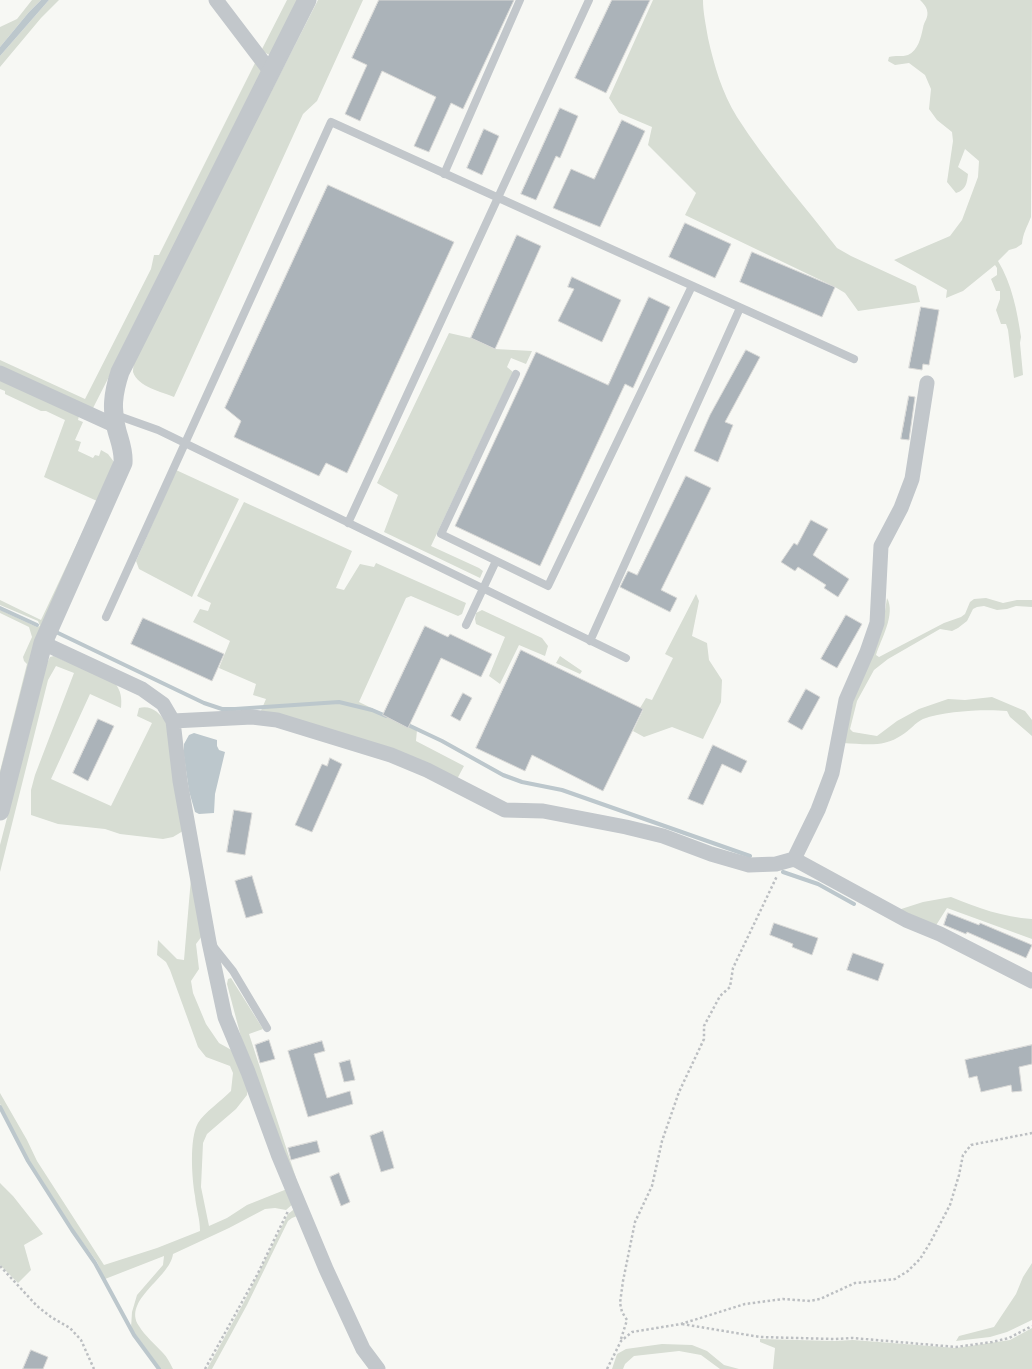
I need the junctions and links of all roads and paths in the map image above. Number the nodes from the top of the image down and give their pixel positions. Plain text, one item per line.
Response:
1 (216, 0) edge
2 (307, 0) edge
3 (520, 0) edge
4 (590, 0) edge
5 (270, 71) junction
6 (444, 174) junction
7 (498, 199) junction
8 (692, 286) junction
9 (740, 308) junction
10 (854, 359) dead end
11 (0, 373) edge
12 (516, 374) dead end
13 (927, 383) dead end
14 (114, 420) junction
15 (185, 443) junction
16 (348, 523) junction
17 (496, 561) junction
18 (483, 589) junction
19 (106, 617) dead end
20 (466, 625) dead end
21 (590, 641) junction
22 (43, 643) junction
23 (626, 658) dead end
24 (173, 721) junction
25 (0, 812) edge
26 (789, 860) junction
27 (209, 942) junction
28 (1032, 981) edge
29 (267, 1028) dead end
30 (1032, 1133) edge
31 (299, 1202) junction
32 (0, 1266) edge
33 (681, 1324) junction
34 (1032, 1326) edge
35 (621, 1341) junction
36 (94, 1369) edge
37 (206, 1369) edge
38 (378, 1369) edge
39 (607, 1369) edge

1 - 5 street
2 - 5 street
3 - 6 lane
4 - 7 lane
5 - 14 street
6 - 7 lane
6 - 15 lane
7 - 8 lane
7 - 16 lane
8 - 9 lane
8 - 17 lane
9 - 10 lane
9 - 21 lane
11 - 14 street
12 - 17 lane
13 - 26 street
14 - 15 lane
14 - 22 street
15 - 16 lane
15 - 19 lane
16 - 18 lane
17 - 18 lane
18 - 20 lane
18 - 21 lane
21 - 23 lane
22 - 24 street
22 - 25 street
24 - 26 street
24 - 27 street
26 - 28 street
26 - 35 path
27 - 29 lane
27 - 31 street
30 - 33 path
31 - 37 path
31 - 38 street
32 - 36 path
33 - 34 path
33 - 35 path
35 - 39 path

